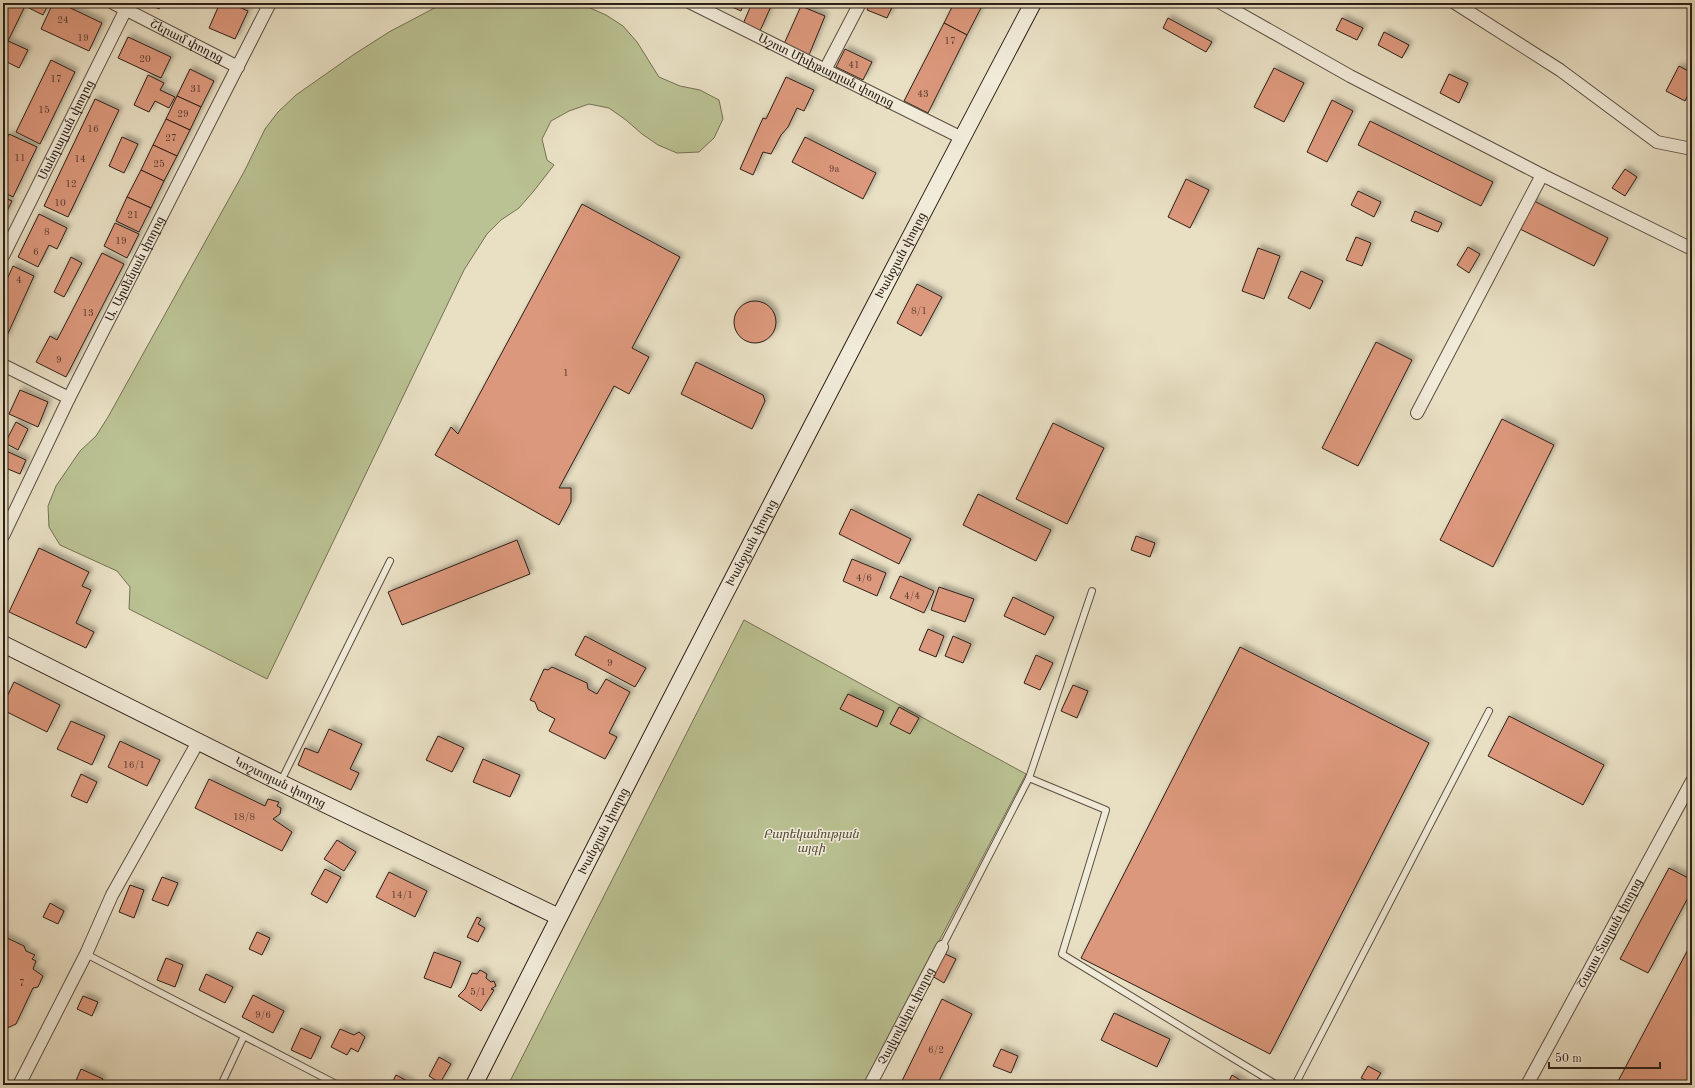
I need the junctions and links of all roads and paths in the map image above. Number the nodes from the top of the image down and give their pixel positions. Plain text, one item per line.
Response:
1 (113, 3) edge
2 (270, 3) edge
3 (691, 3) edge
4 (860, 3) edge
5 (1034, 3) edge
6 (1221, 3) edge
7 (1456, 3) edge
8 (128, 6) edge
9 (238, 67) junction
10 (825, 70) junction
11 (962, 138) junction
12 (1692, 149) edge
13 (1542, 175) junction
14 (1692, 249) edge
15 (3, 256) edge
16 (3, 365) edge
17 (70, 398) junction
18 (1418, 413) dead end
19 (3, 536) edge
20 (390, 561) dead end
21 (1092, 591) dead end
22 (3, 644) edge
23 (1488, 711) dead end
24 (198, 742) junction
25 (1029, 778) junction
26 (1692, 782) edge
27 (280, 783) junction
28 (559, 917) junction
29 (942, 947) joint
30 (86, 954) junction
31 (244, 1036) junction
32 (19, 1085) edge
33 (221, 1085) edge
34 (338, 1085) edge
35 (474, 1085) edge
36 (870, 1085) edge
37 (1277, 1085) edge
38 (1295, 1085) edge
39 (1527, 1085) edge

1 - 8 street, Շերամ փողոց
2 - 9 street, Ա. Արմենյան փողոց
3 - 10 street, Աշոտ Մխիթարյան փողոց
4 - 10 street
5 - 11 main road, Խանջյան փողոց
6 - 13 street
7 - 12 street
8 - 9 street, Շերամ փողոց
8 - 15 street, Մանդալյան փողոց
9 - 17 street, Ա. Արմենյան փողոց
10 - 11 street, Աշոտ Մխիթարյան փողոց
11 - 28 main road, Խանջյան փողոց
13 - 14 street
13 - 18 street
16 - 17 street
17 - 19 street, Ա. Արմենյան փողոց
20 - 27 lane
21 - 25 lane
22 - 24 main road, Կոշտոյան փողոց
23 - 38 lane
24 - 27 main road, Կոշտոյան փողոց
24 - 30 street
25 - 29 lane
25 - 37 lane
26 - 39 street, Շարա Տալյան փողոց
27 - 28 main road, Կոշտոյան փողոց
28 - 35 main road, Խանջյան փողոց
29 - 36 street, Չայկովսկու փողոց
30 - 31 lane
30 - 32 street
31 - 33 lane
31 - 34 lane

